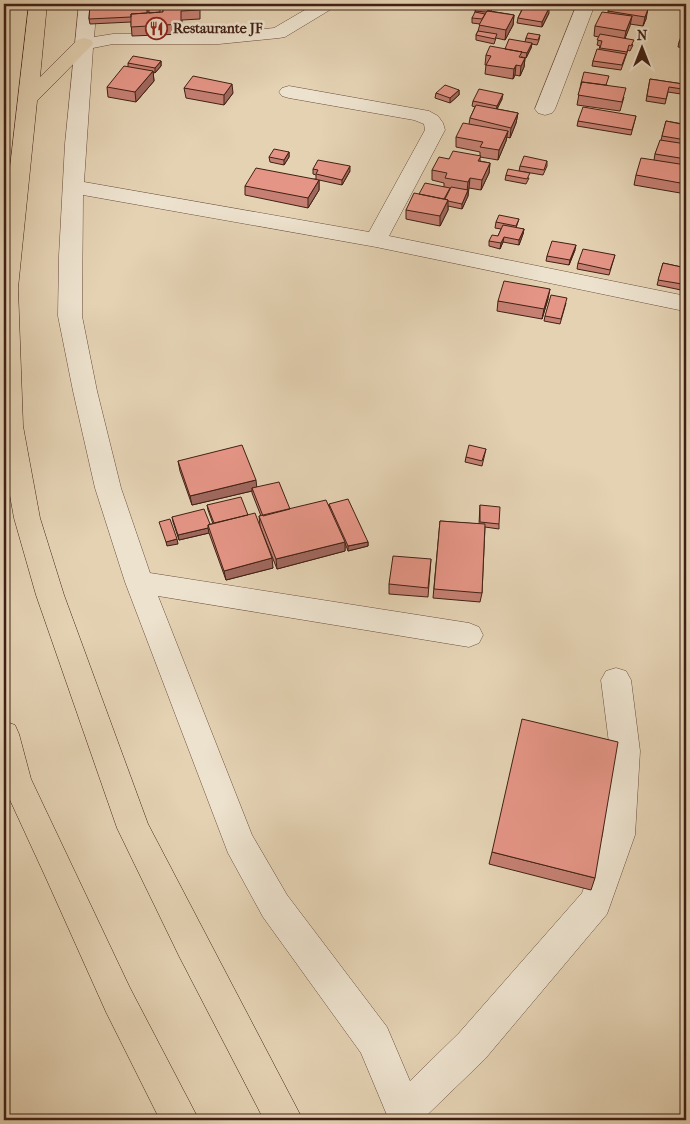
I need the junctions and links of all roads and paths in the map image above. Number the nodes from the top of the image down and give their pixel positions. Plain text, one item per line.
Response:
1 (38, 4) edge
2 (88, 4) edge
3 (327, 4) edge
4 (586, 4) edge
5 (84, 44) junction
6 (289, 92) dead end
7 (26, 101) junction
8 (545, 109) dead end
9 (74, 187) junction
10 (376, 240) junction
11 (685, 304) edge
12 (139, 582) junction
13 (469, 634) dead end
14 (616, 680) dead end
15 (4, 734) edge
16 (10, 773) edge
17 (407, 1115) edge
18 (180, 1120) edge
19 (284, 1120) edge

1 - 7 highway
2 - 5 street
3 - 5 street
4 - 8 street
5 - 7 highway
5 - 9 street
6 - 10 street
7 - 19 highway
9 - 10 street
9 - 12 street
10 - 11 street
12 - 13 street
12 - 17 street
14 - 17 street
15 - 16 highway
16 - 18 highway

